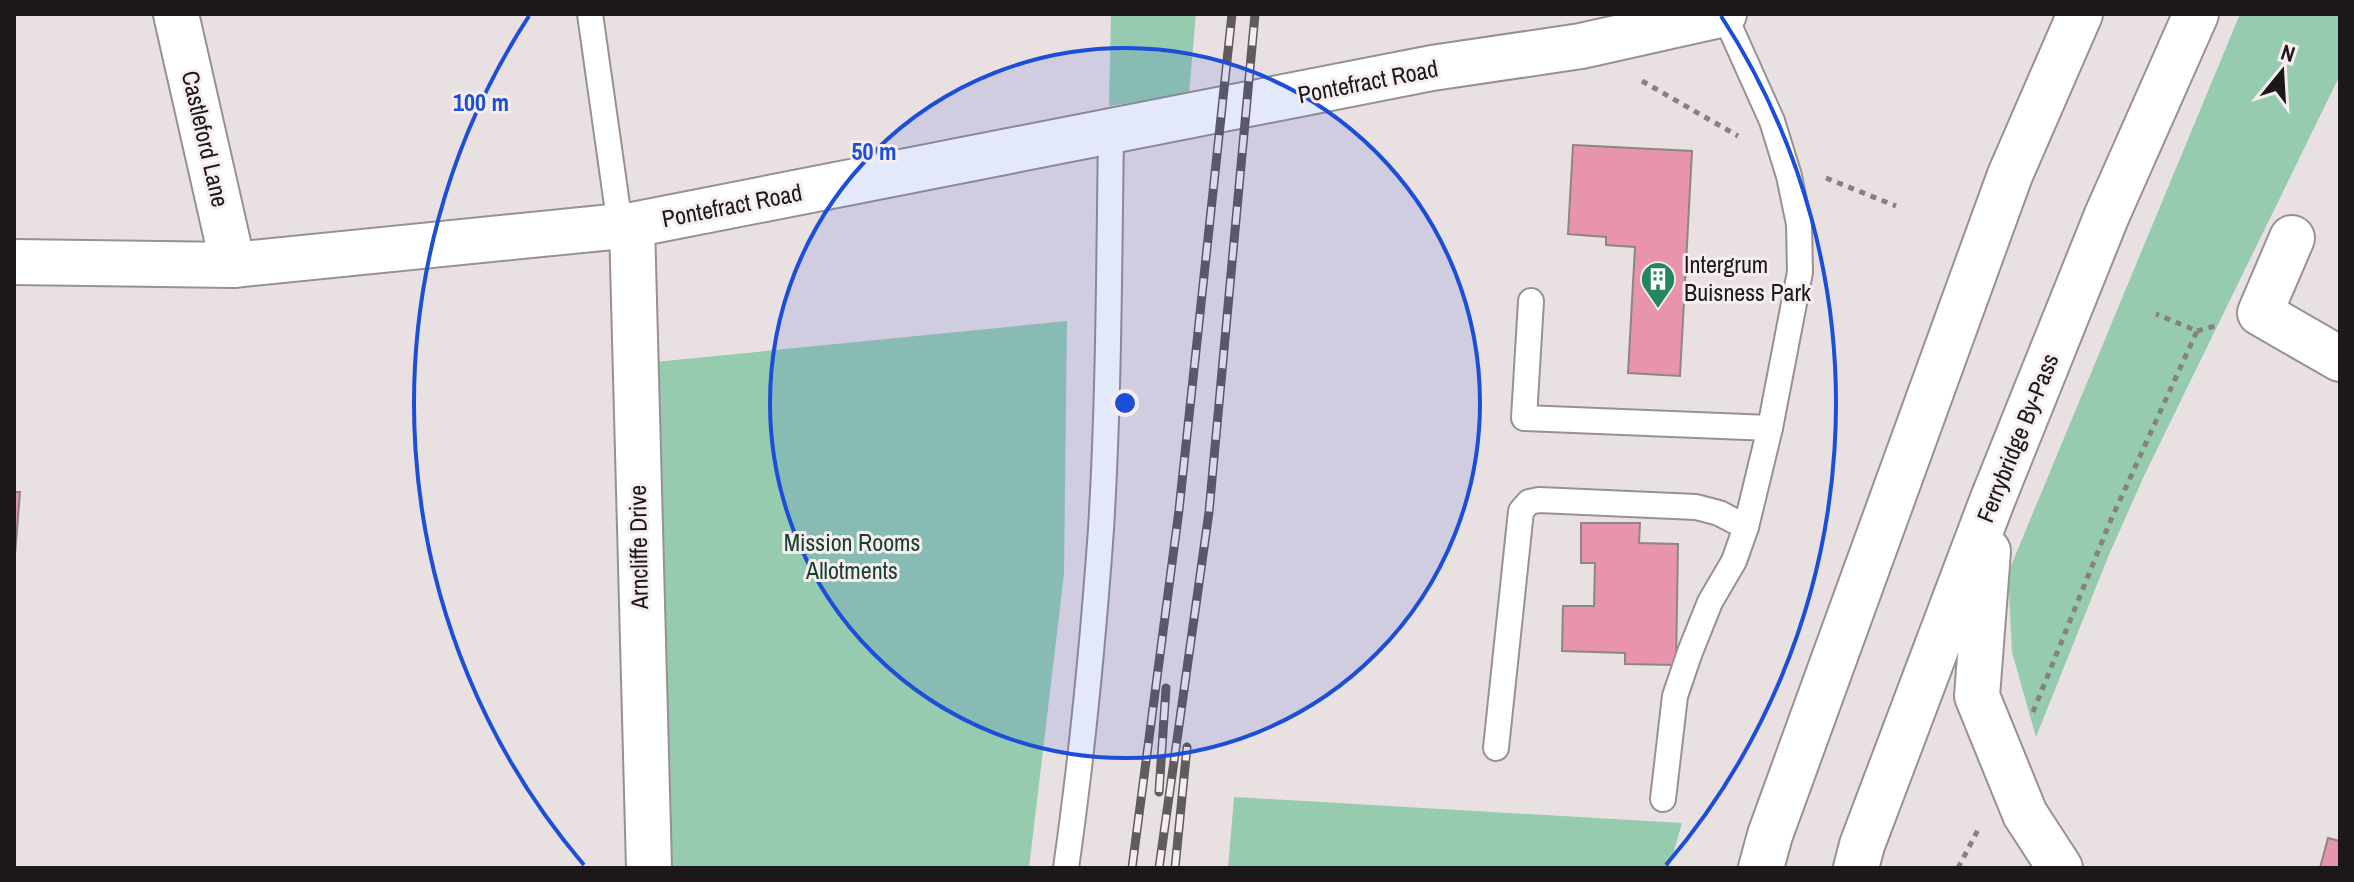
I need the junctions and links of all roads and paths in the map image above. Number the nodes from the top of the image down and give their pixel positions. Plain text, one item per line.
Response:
1 (176, 14) edge
2 (590, 14) edge
3 (1724, 14) edge
4 (2080, 14) edge
5 (2196, 14) edge
6 (1111, 133) junction
7 (626, 226) junction
8 (2292, 238) dead end
9 (14, 262) edge
10 (233, 265) junction
11 (1531, 301) dead end
12 (2156, 314) dead end
13 (2340, 359) edge
14 (1770, 428) junction
15 (1992, 501) junction
16 (1746, 527) junction
17 (1496, 748) dead end
18 (2008, 773) junction
19 (1663, 799) dead end
20 (649, 868) edge
21 (1066, 868) edge
22 (1761, 868) edge
23 (1856, 868) edge
24 (2060, 868) edge

1 - 10 street, Castleford Lane
2 - 7 lane
3 - 6 street, Pontefract Road
3 - 14 lane
4 - 22 street
5 - 15 street, Ferrybridge By-Pass
6 - 7 street, Pontefract Road
6 - 21 lane
7 - 10 street, Pontefract Road
7 - 20 street, Arncliffe Drive
8 - 13 street
9 - 10 street, Pontefract Road
11 - 14 lane
12 - 18 path
14 - 16 lane
15 - 18 street
15 - 23 street, Ferrybridge By-Pass
16 - 17 lane
16 - 19 lane
18 - 24 street

